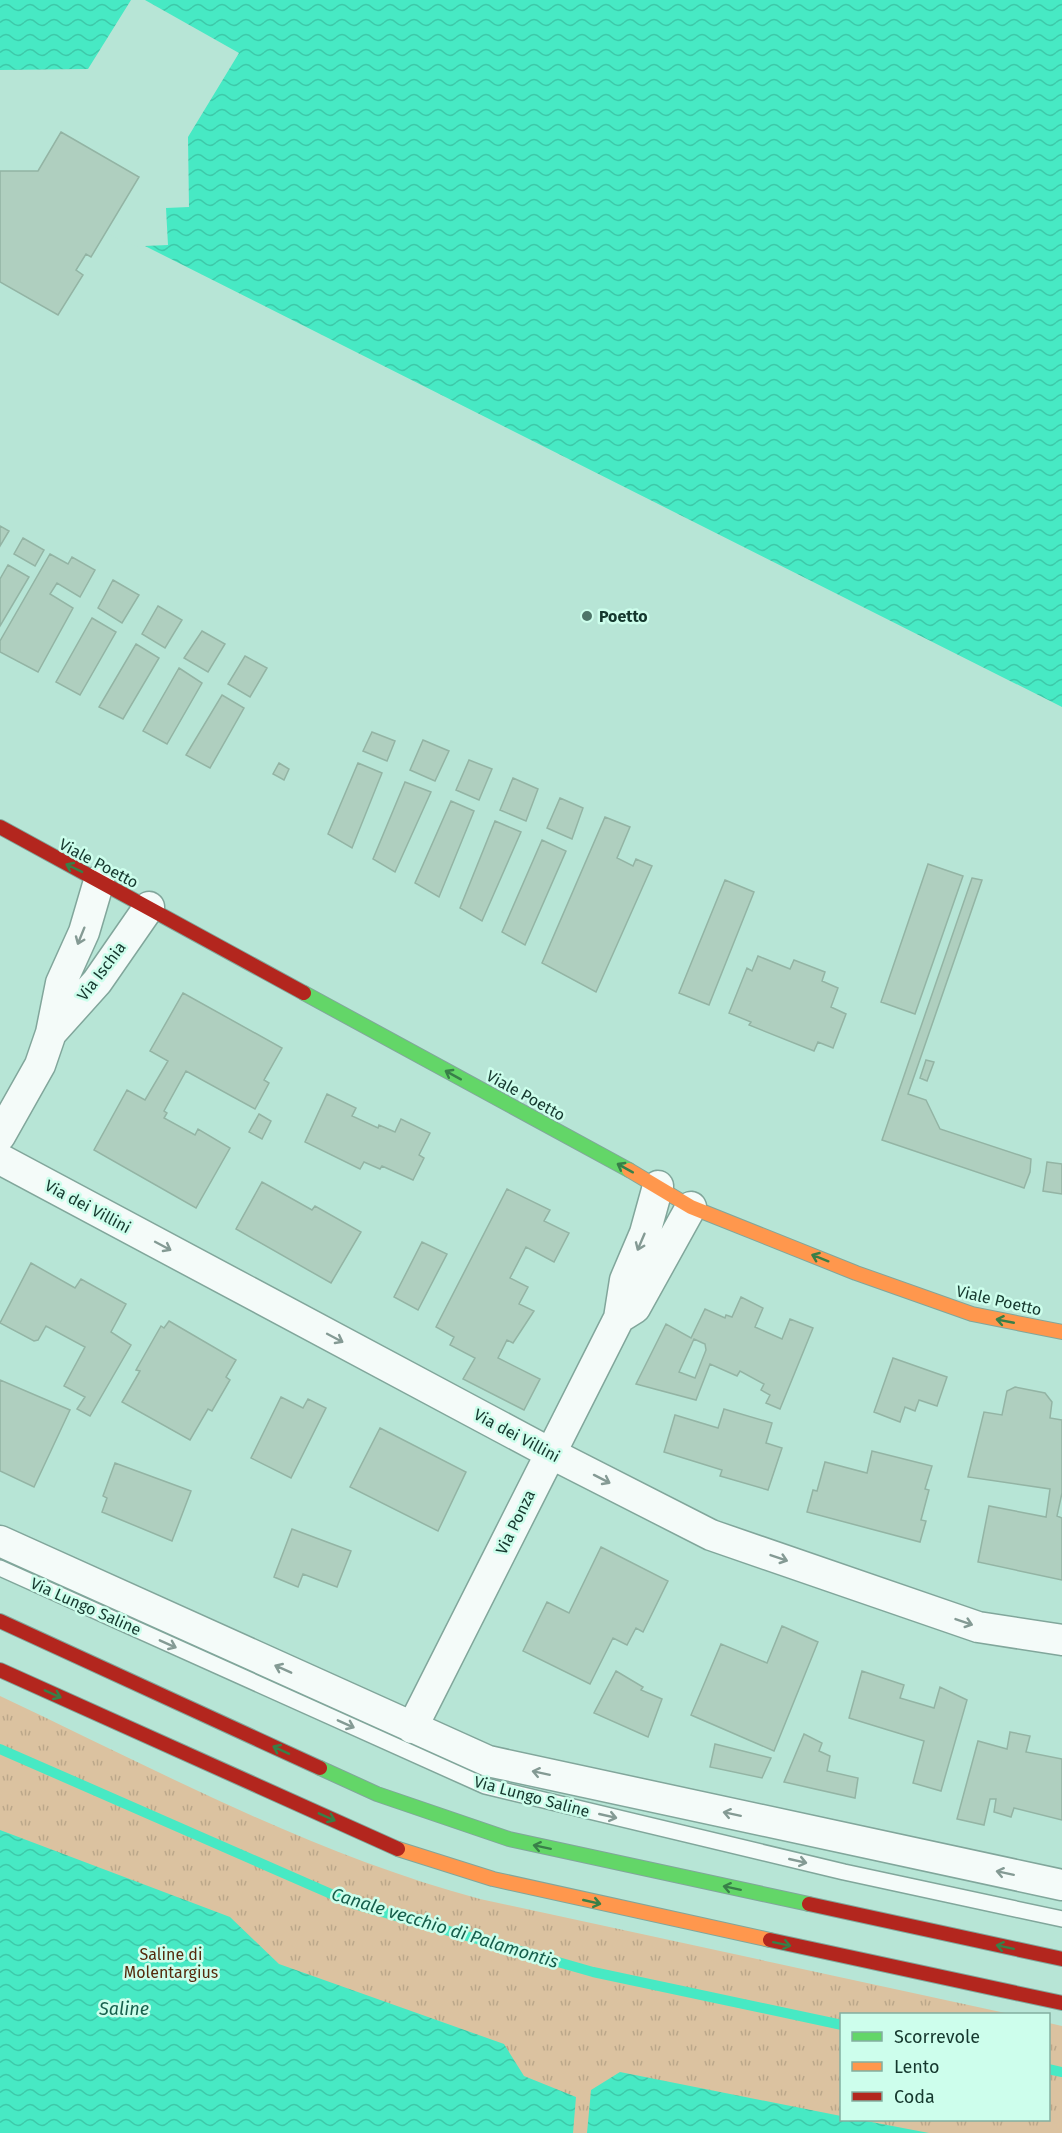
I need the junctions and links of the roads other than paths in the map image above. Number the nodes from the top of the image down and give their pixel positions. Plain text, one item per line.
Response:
1 (0, 827) edge
2 (99, 881) junction
3 (149, 907) junction
4 (51, 1033) junction
5 (0, 1136) edge
6 (0, 1159) edge
7 (658, 1186) junction
8 (691, 1207) junction
9 (619, 1318) junction
10 (1062, 1332) edge
11 (549, 1452) junction
12 (0, 1541) edge
13 (0, 1568) edge
14 (0, 1621) edge
15 (1062, 1640) edge
16 (0, 1670) edge
17 (412, 1728) junction
18 (1062, 1885) edge
19 (1062, 1919) edge
20 (1062, 1959) edge
21 (1062, 2003) edge

2 -> 1 main road, Viale Poetto
2 - 3 main road, Viale Poetto
2 -> 4 street, Via Ischia
3 - 4 street, Via Ischia
7 -> 3 main road, Viale Poetto
4 - 5 street, Via Ischia
6 -> 11 street, Via dei Villini
7 - 8 main road, Viale Poetto
7 -> 9 street, Via Ponza
8 - 9 street, Via Ponza
10 -> 8 main road, Viale Poetto
9 - 11 street, Via Ponza
11 -> 15 street, Via dei Villini
11 - 17 street, Via Ponza
17 -> 12 street, Via Lungo Saline
13 -> 19 lane, Via Lungo Saline
20 -> 14 main road
16 -> 21 main road
18 -> 17 street, Via Lungo Saline

